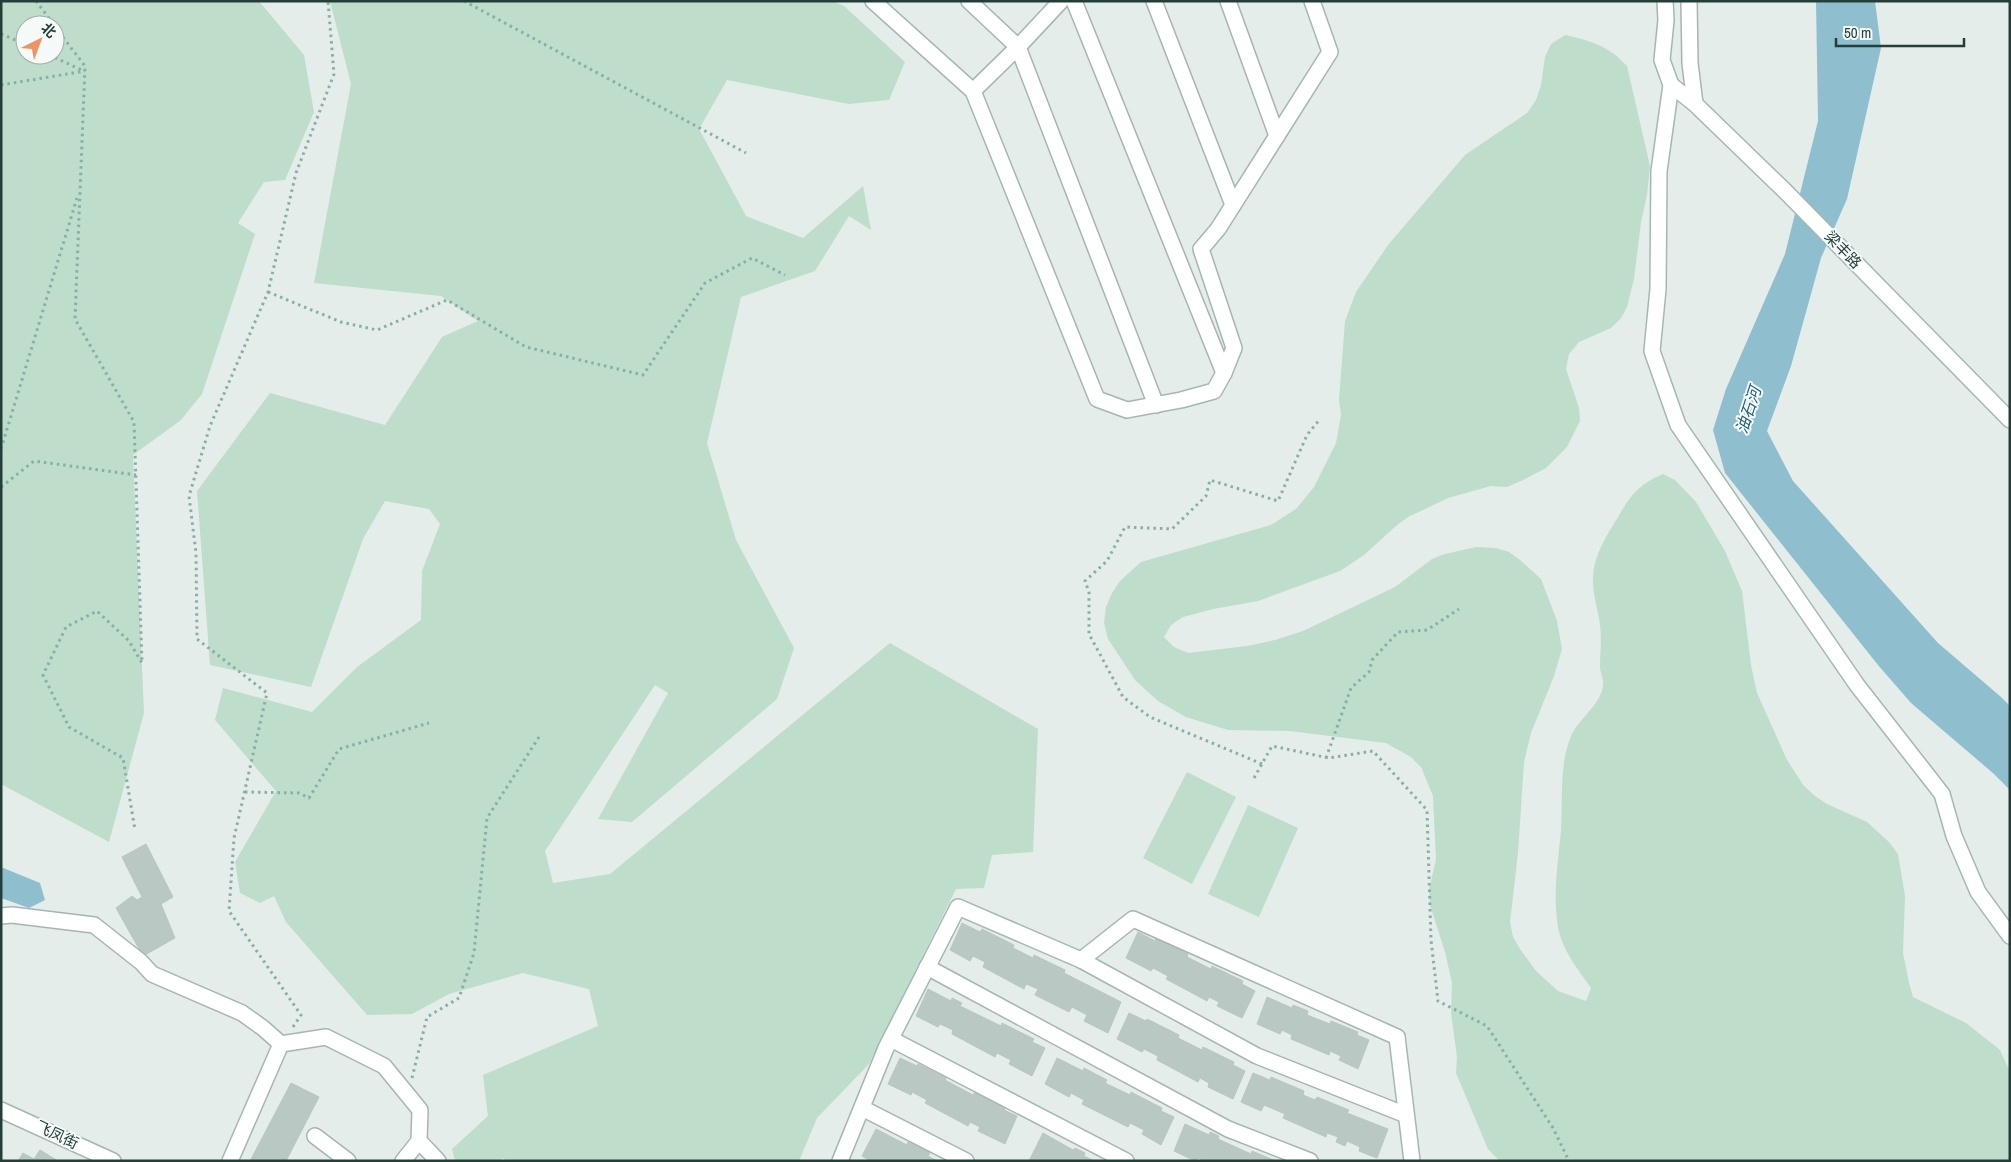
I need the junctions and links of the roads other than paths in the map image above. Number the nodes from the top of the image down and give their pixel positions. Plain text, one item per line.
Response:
1 (873, 1) edge
2 (968, 1) edge
3 (1061, 1) edge
4 (1074, 1) edge
5 (1154, 1) edge
6 (1228, 1) edge
7 (1312, 1) edge
8 (1665, 1) edge
9 (1689, 1) edge
10 (1018, 46) junction
11 (1671, 84) junction
12 (973, 90) junction
13 (1695, 104) junction
14 (1277, 136) junction
15 (1233, 205) junction
16 (1224, 373) junction
17 (1156, 405) junction
18 (2010, 420) edge
19 (1, 916) edge
20 (2010, 936) edge
21 (1081, 960) junction
22 (927, 967) junction
23 (891, 1039) junction
24 (281, 1044) junction
25 (862, 1108) junction
26 (1, 1110) edge
27 (1406, 1115) junction
28 (315, 1136) dead end
29 (418, 1141) junction
30 (113, 1161) edge
31 (230, 1161) edge
32 (348, 1161) edge
33 (403, 1161) edge
34 (438, 1161) edge
35 (840, 1161) edge
36 (966, 1161) edge
37 (1126, 1161) edge
38 (1310, 1161) edge
39 (1412, 1161) edge

1 - 12 street
2 - 10 street
3 - 10 street
4 - 16 street
5 - 15 street
6 - 14 street
7 - 14 street
8 - 11 street
9 - 13 street
10 - 12 street
10 - 17 street
11 - 13 street, 梁丰路
11 - 20 street
12 - 17 street
13 - 18 street, 梁丰路
14 - 15 street
15 - 16 street
16 - 17 street
19 - 24 street
21 - 22 street
21 - 27 street
21 - 27 street
22 - 23 street
22 - 38 street
23 - 25 street
23 - 37 street
24 - 29 street
24 - 31 street
25 - 35 street
25 - 36 street
26 - 30 street, 飞凤街
27 - 39 street
28 - 32 street
29 - 33 street
29 - 34 street

